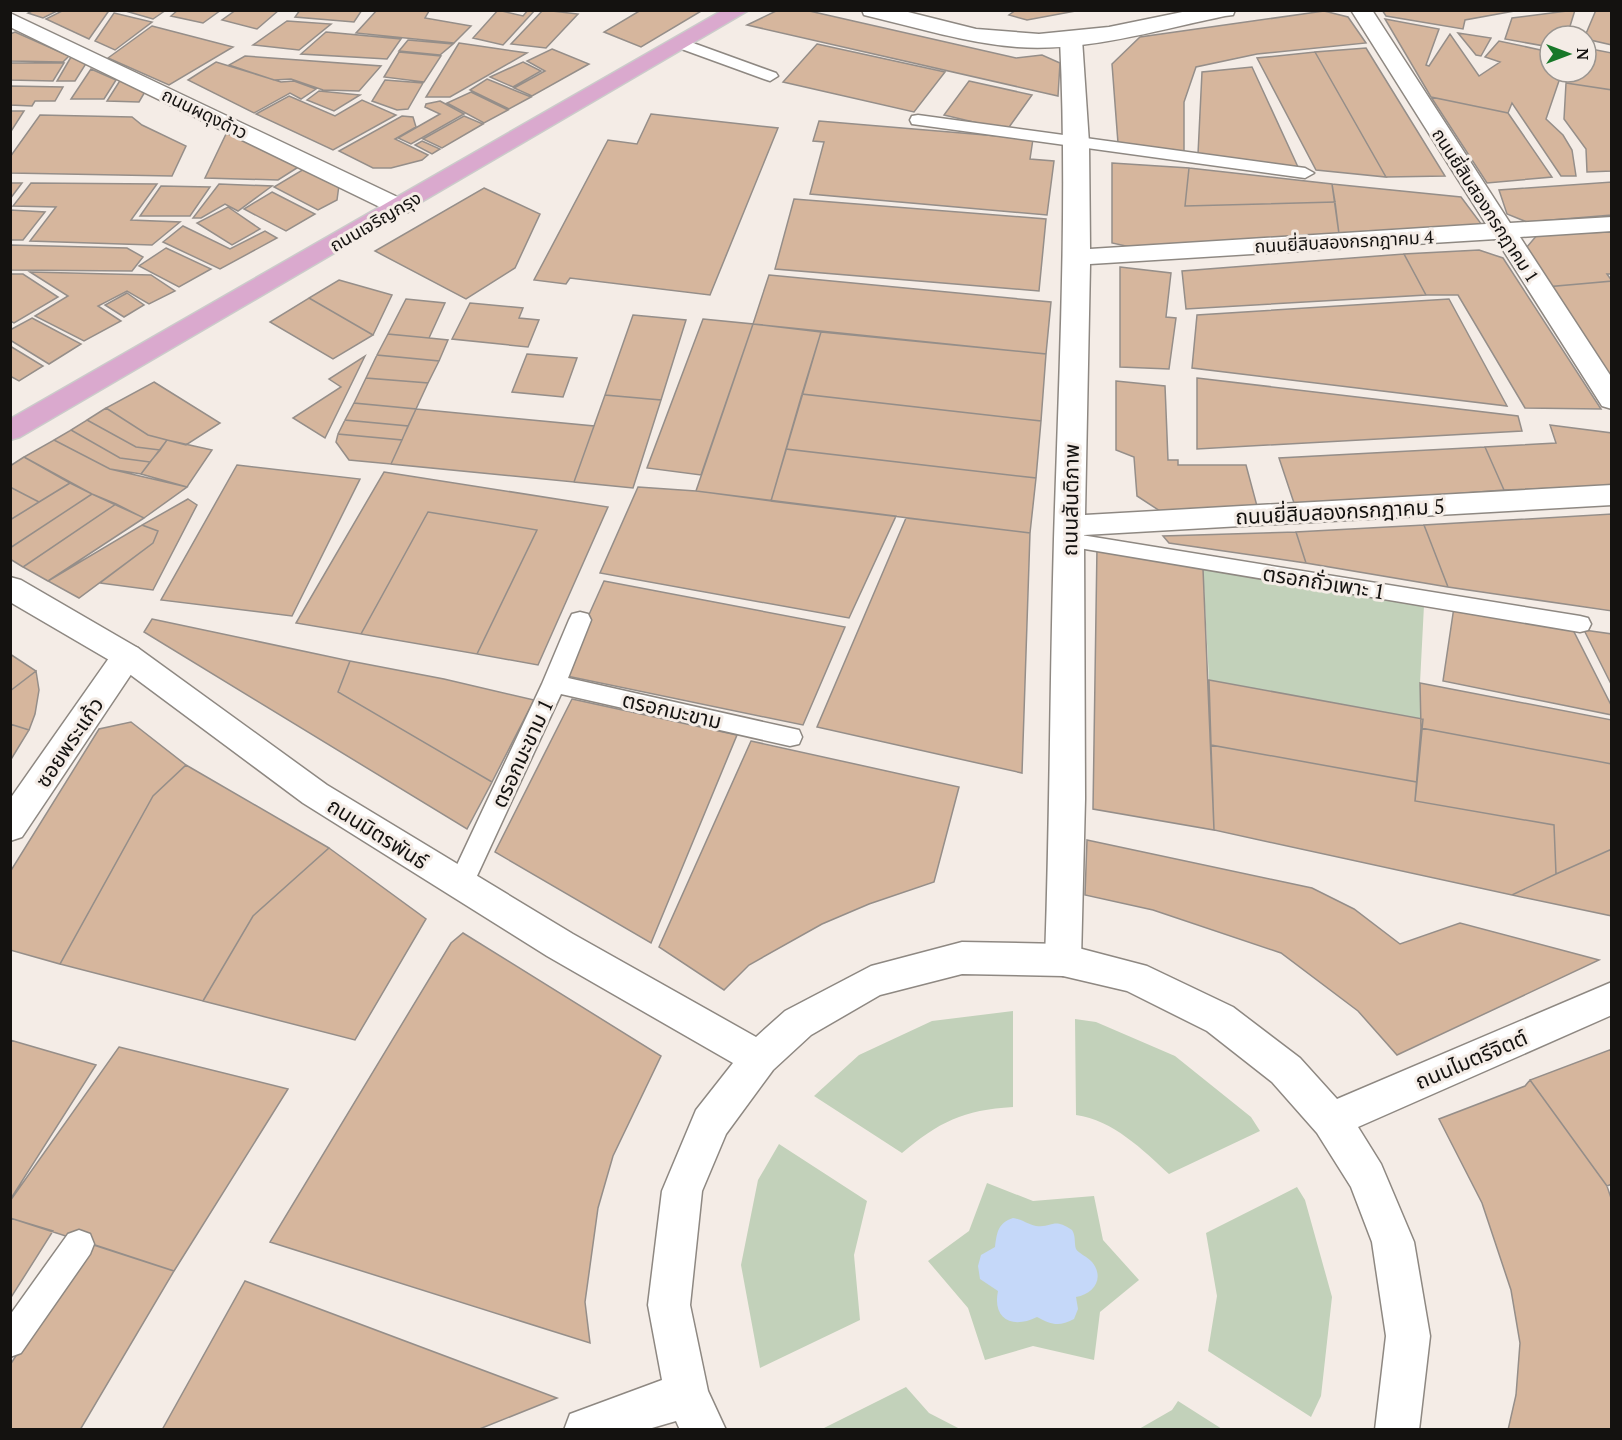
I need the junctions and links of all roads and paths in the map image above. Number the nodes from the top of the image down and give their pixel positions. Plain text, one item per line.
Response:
1 (739, 10) edge
2 (872, 10) edge
3 (1225, 10) edge
4 (1361, 10) edge
5 (10, 19) edge
6 (1071, 39) junction
7 (682, 44) junction
8 (770, 76) dead end
9 (918, 120) dead end
10 (1077, 143) junction
11 (1305, 173) dead end
12 (399, 207) junction
13 (1611, 224) edge
14 (1503, 232) junction
15 (1077, 257) junction
16 (1611, 400) edge
17 (10, 431) edge
18 (1611, 495) edge
19 (1069, 533) junction
20 (10, 588) edge
21 (580, 620) dead end
22 (1580, 624) dead end
23 (127, 656) junction
24 (554, 684) junction
25 (790, 737) dead end
26 (10, 827) edge
27 (461, 884) junction
28 (1063, 960) junction
29 (1611, 998) edge
30 (759, 1058) junction
31 (1331, 1120) junction
32 (79, 1244) dead end
33 (10, 1342) edge
34 (696, 1413) edge
35 (592, 1428) edge
36 (1397, 1430) edge

1 - 7 main road, ถนนเจริญกรุง
2 - 6 street
3 - 6 street
4 - 14 street, ถนนยี่สิบสองกรกฎาคม 1
5 - 12 street, ถนนผดุงด้าว
6 - 10 street, ถนนสันติภาพ
7 - 8 lane
7 - 12 main road, ถนนเจริญกรุง
9 - 10 lane
10 - 11 lane
10 - 15 street, ถนนสันติภาพ
12 - 17 main road, ถนนเจริญกรุง
13 - 14 street, ถนนยี่สิบสองกรกฎาคม 4
14 - 15 street, ถนนยี่สิบสองกรกฎาคม 4
14 - 16 street, ถนนยี่สิบสองกรกฎาคม 1
15 - 19 street, ถนนสันติภาพ
18 - 19 street, ถนนยี่สิบสองกรกฎาคม 5
19 - 22 lane, ตรอกถั่วเพาะ 1
19 - 28 street, ถนนสันติภาพ
20 - 23 street, ถนนมิตรพันธ์
21 - 24 lane, ตรอกมะขาม 1
23 - 26 street, ซอยพระแก้ว
23 - 27 street, ถนนมิตรพันธ์
24 - 25 lane, ตรอกมะขาม
24 - 27 lane, ตรอกมะขาม 1
27 - 30 street, ถนนมิตรพันธ์
28 - 30 street
28 - 31 street
29 - 31 street, ถนนไมตรีจิตต์
30 - 34 street
31 - 36 street
32 - 33 lane
34 - 35 street

